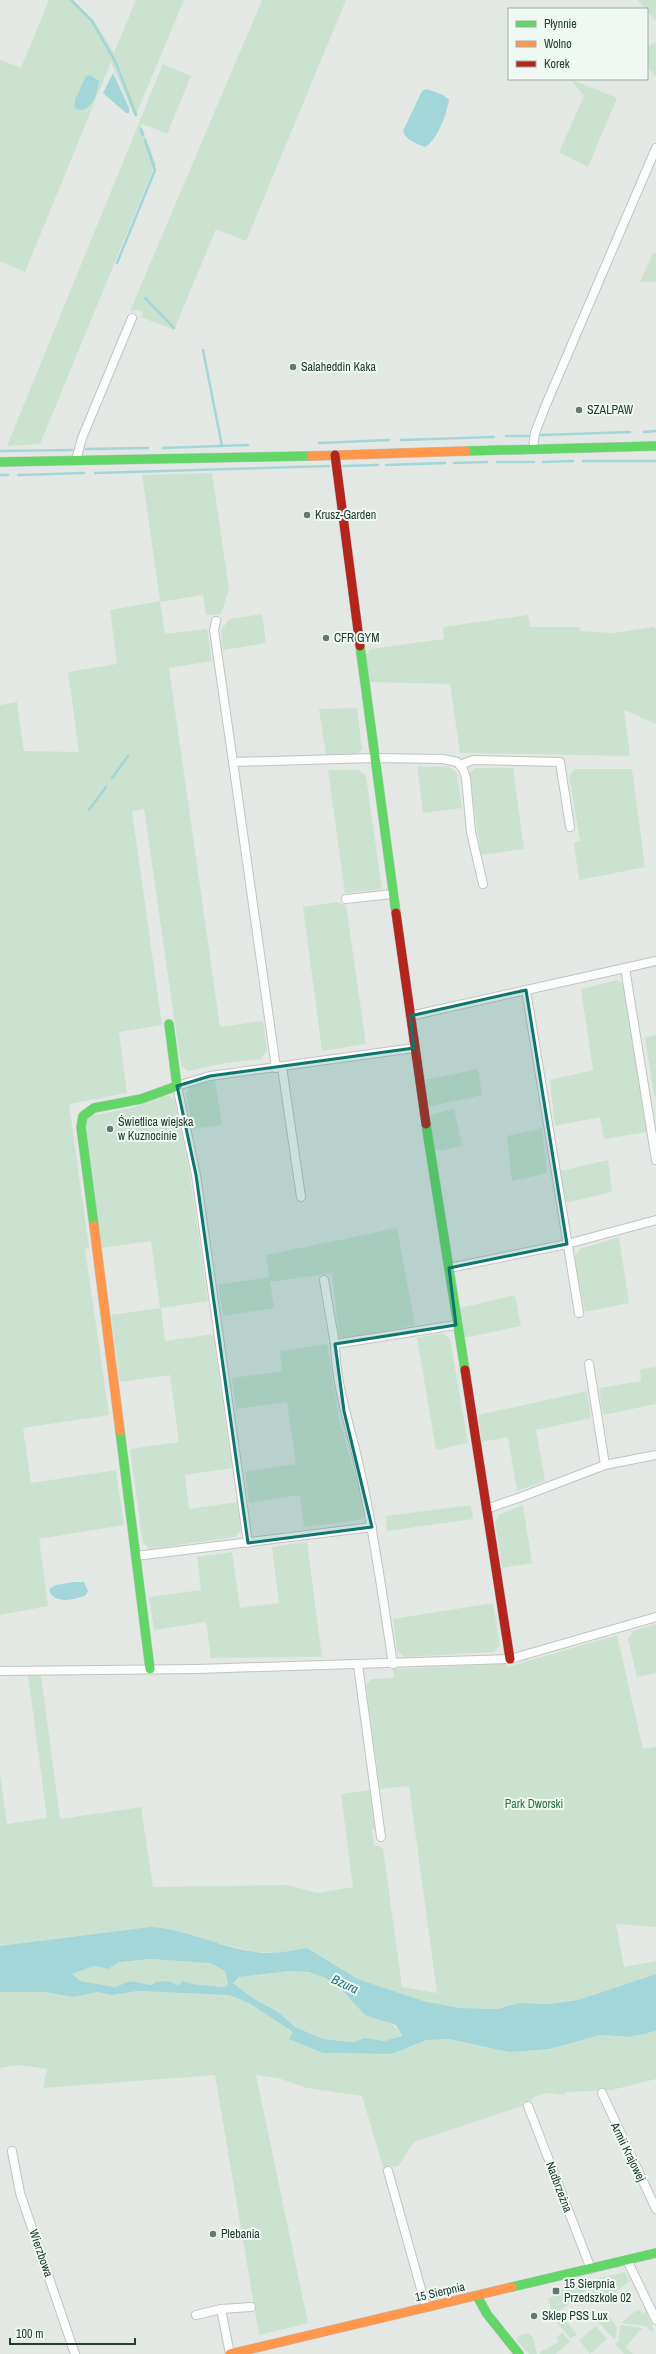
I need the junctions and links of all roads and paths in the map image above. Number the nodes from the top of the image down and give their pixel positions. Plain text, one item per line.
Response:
1 (656, 148) edge
2 (132, 318) dead end
3 (656, 446) edge
4 (533, 448) junction
5 (335, 455) junction
6 (76, 460) junction
7 (0, 462) edge
8 (216, 621) dead end
9 (374, 758) junction
10 (233, 762) junction
11 (460, 765) junction
12 (570, 827) dead end
13 (483, 884) dead end
14 (393, 894) junction
15 (346, 900) dead end
16 (656, 961) edge
17 (625, 968) junction
18 (526, 990) junction
19 (410, 1016) junction
20 (169, 1024) dead end
21 (414, 1048) junction
22 (279, 1067) junction
23 (177, 1086) junction
24 (656, 1160) edge
25 (301, 1197) dead end
26 (656, 1220) edge
27 (567, 1244) junction
28 (449, 1268) junction
29 (324, 1280) dead end
30 (579, 1313) dead end
31 (456, 1324) junction
32 (334, 1344) junction
33 (589, 1364) dead end
34 (656, 1455) edge
35 (605, 1465) junction
36 (486, 1509) junction
37 (372, 1527) junction
38 (248, 1543) junction
39 (136, 1556) junction
40 (656, 1617) edge
41 (510, 1660) junction
42 (392, 1664) junction
43 (358, 1665) junction
44 (150, 1669) junction
45 (0, 1671) edge
46 (381, 1838) dead end
47 (602, 2093) dead end
48 (528, 2106) dead end
49 (12, 2150) dead end
50 (388, 2171) dead end
51 (656, 2209) edge
52 (656, 2253) edge
53 (628, 2260) junction
54 (591, 2269) junction
55 (477, 2296) junction
56 (251, 2307) dead end
57 (426, 2307) junction
58 (221, 2309) junction
59 (196, 2315) dead end
60 (656, 2320) edge
61 (75, 2354) edge
62 (230, 2354) edge
63 (519, 2354) edge

1 - 4 street
2 - 6 street
3 - 4 street
4 - 5 street
5 - 6 street
5 - 9 street
6 - 7 street
8 - 10 street
9 - 10 street
9 - 11 street
9 - 14 street
10 - 22 street
11 - 12 street
11 - 13 street
14 - 15 street
14 - 19 street
16 - 17 street
17 - 18 street
17 - 24 street
18 - 19 street
18 - 27 street
19 - 21 street
20 - 23 street
21 - 22 street
21 - 28 street
22 - 23 street
22 - 25 street
23 - 38 street
23 - 39 street
26 - 27 street
27 - 28 street
27 - 30 street
28 - 31 street
29 - 32 street
31 - 32 street
31 - 36 street
32 - 37 street
33 - 35 street
34 - 35 street
35 - 36 street
36 - 41 street
37 - 38 street
37 - 42 street
38 - 39 street
39 - 44 street
40 - 41 street
41 - 42 street
42 - 43 street
43 - 44 street
43 - 46 street
44 - 45 street
47 - 51 street, Armii Krajowej
48 - 54 street, Nadbrzeżna
49 - 61 street, Wierzbowa
50 - 57 street
52 - 53 street, 15 Sierpnia
53 - 54 street, 15 Sierpnia
53 - 60 street
54 - 55 street, 15 Sierpnia
55 - 57 street, 15 Sierpnia
55 - 63 street
56 - 58 street
57 - 62 street, 15 Sierpnia
58 - 59 street
58 - 62 street

